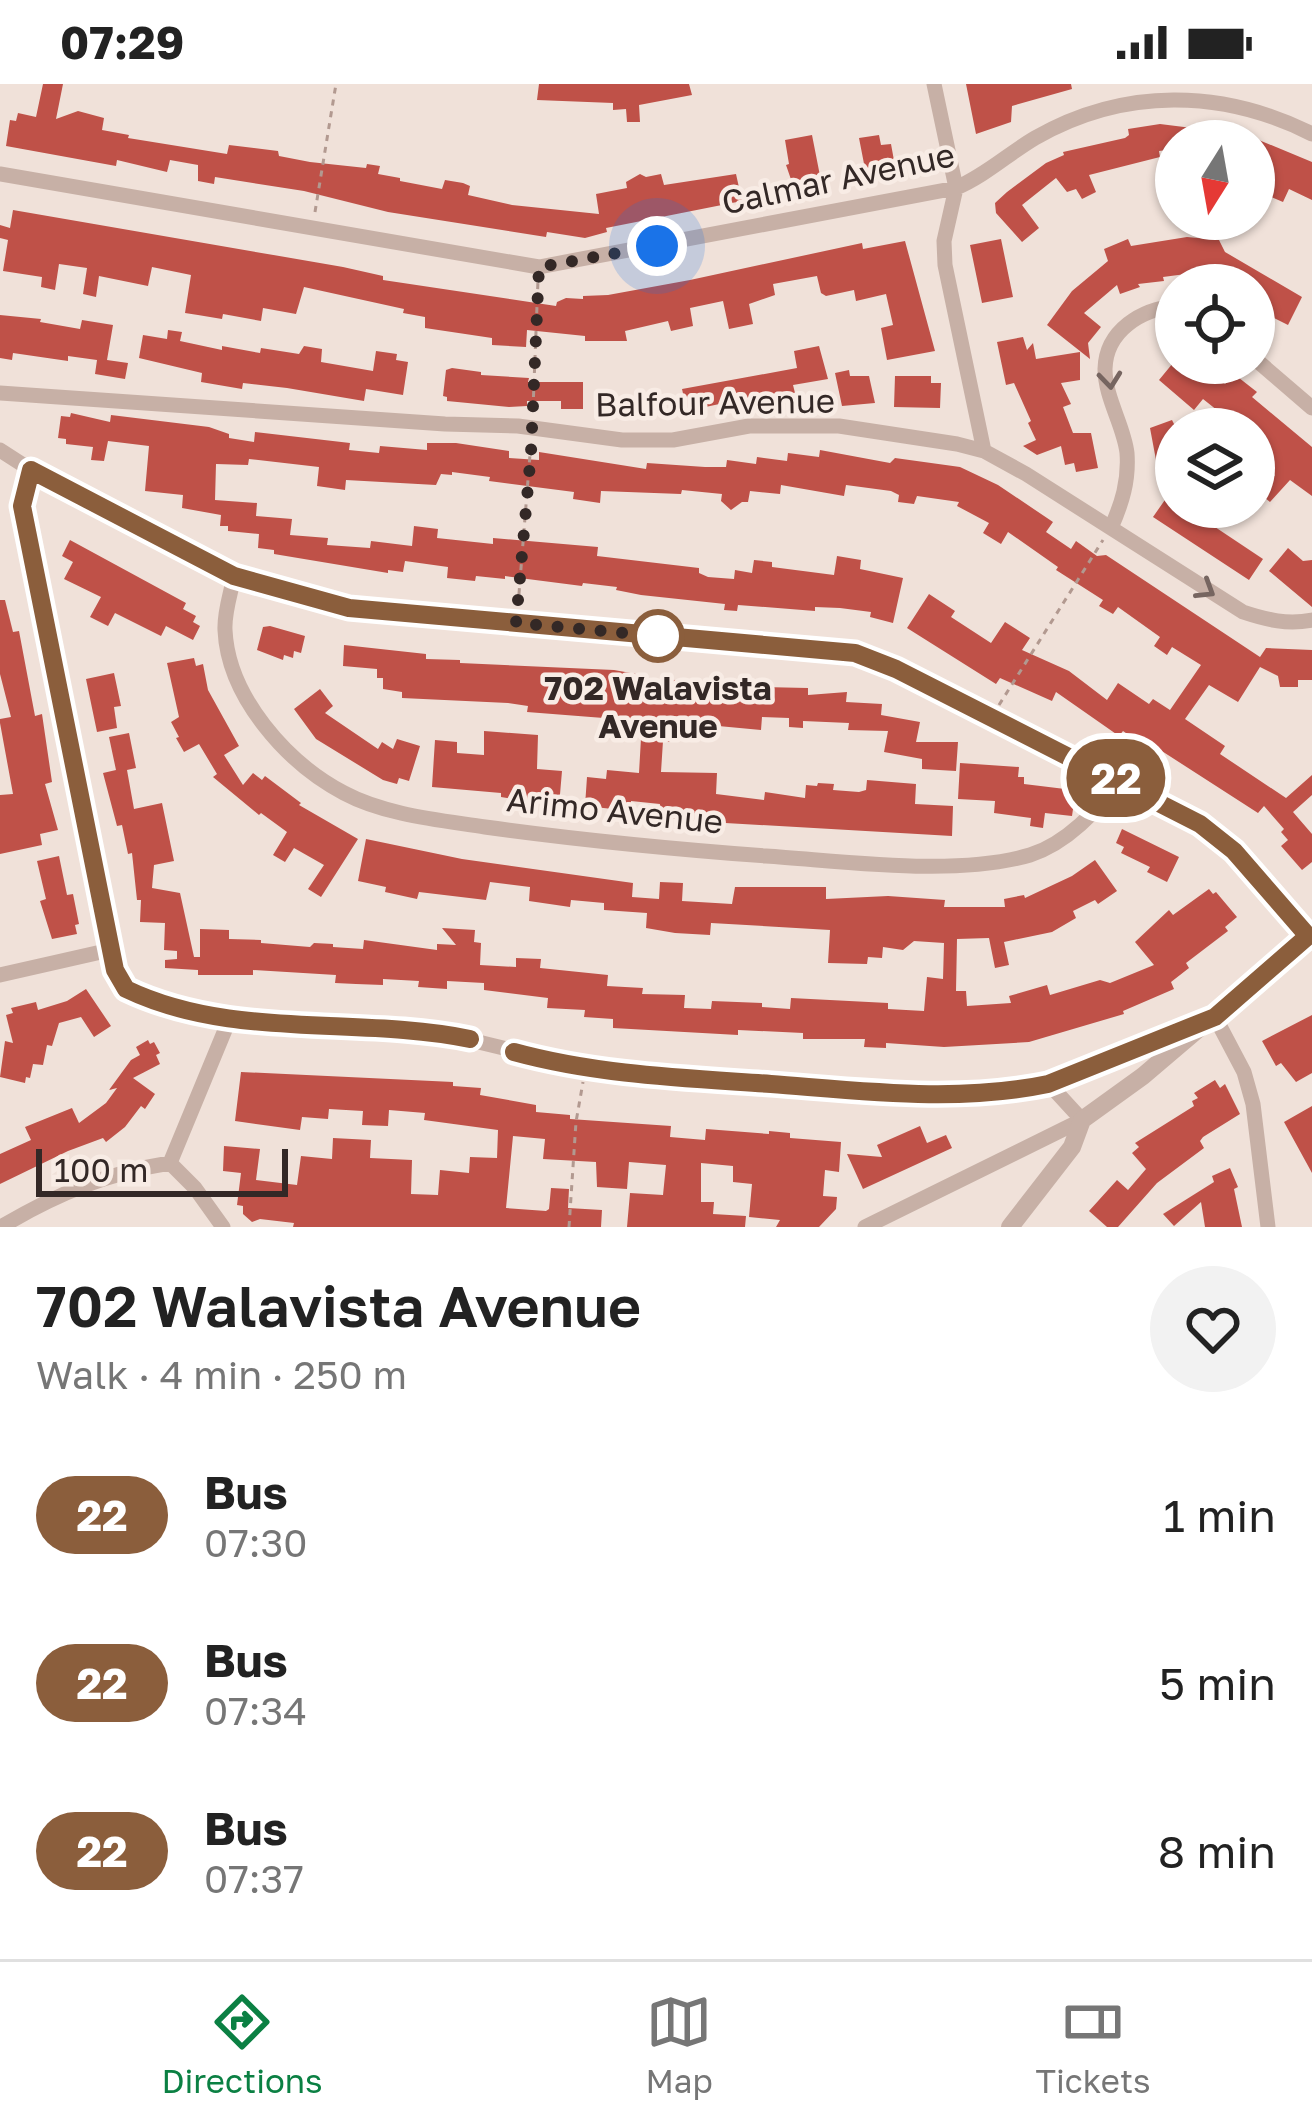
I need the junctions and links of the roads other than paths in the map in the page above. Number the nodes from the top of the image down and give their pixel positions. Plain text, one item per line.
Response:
1 (934, 84) edge
2 (1312, 134) edge
3 (0, 174) edge
4 (956, 188) junction
5 (1155, 311) edge
6 (1275, 376) edge
7 (0, 393) edge
8 (1312, 408) edge
9 (0, 450) edge
10 (984, 451) junction
11 (31, 470) junction
12 (1111, 527) junction
13 (234, 576) junction
14 (1312, 620) edge
15 (1118, 779) junction
16 (1310, 934) edge
17 (110, 950) junction
18 (0, 975) edge
19 (1215, 1017) junction
20 (230, 1018) junction
21 (1048, 1084) junction
22 (1082, 1120) junction
23 (170, 1163) junction
24 (1, 1227) edge
25 (223, 1227) edge
26 (866, 1227) edge
27 (1010, 1227) edge
28 (1268, 1227) edge

1 - 4 street
2 - 4 street, Calmar Avenue
3 - 4 street, Calmar Avenue
4 - 10 street
5 -> 12 street
6 - 8 street
7 - 10 street, Balfour Avenue
9 - 11 street
10 - 12 street, Balfour Avenue
11 - 13 street
11 - 17 street
12 -> 14 street, Balfour Avenue
13 - 15 street
13 - 15 street, Arimo Avenue
15 - 16 street
16 - 19 street
17 - 18 street
17 - 20 street
19 - 21 street
19 - 22 street
19 - 28 street
20 - 21 street
20 - 23 street
21 - 22 street
22 - 26 street
22 - 27 street
23 - 24 street
23 - 25 street

